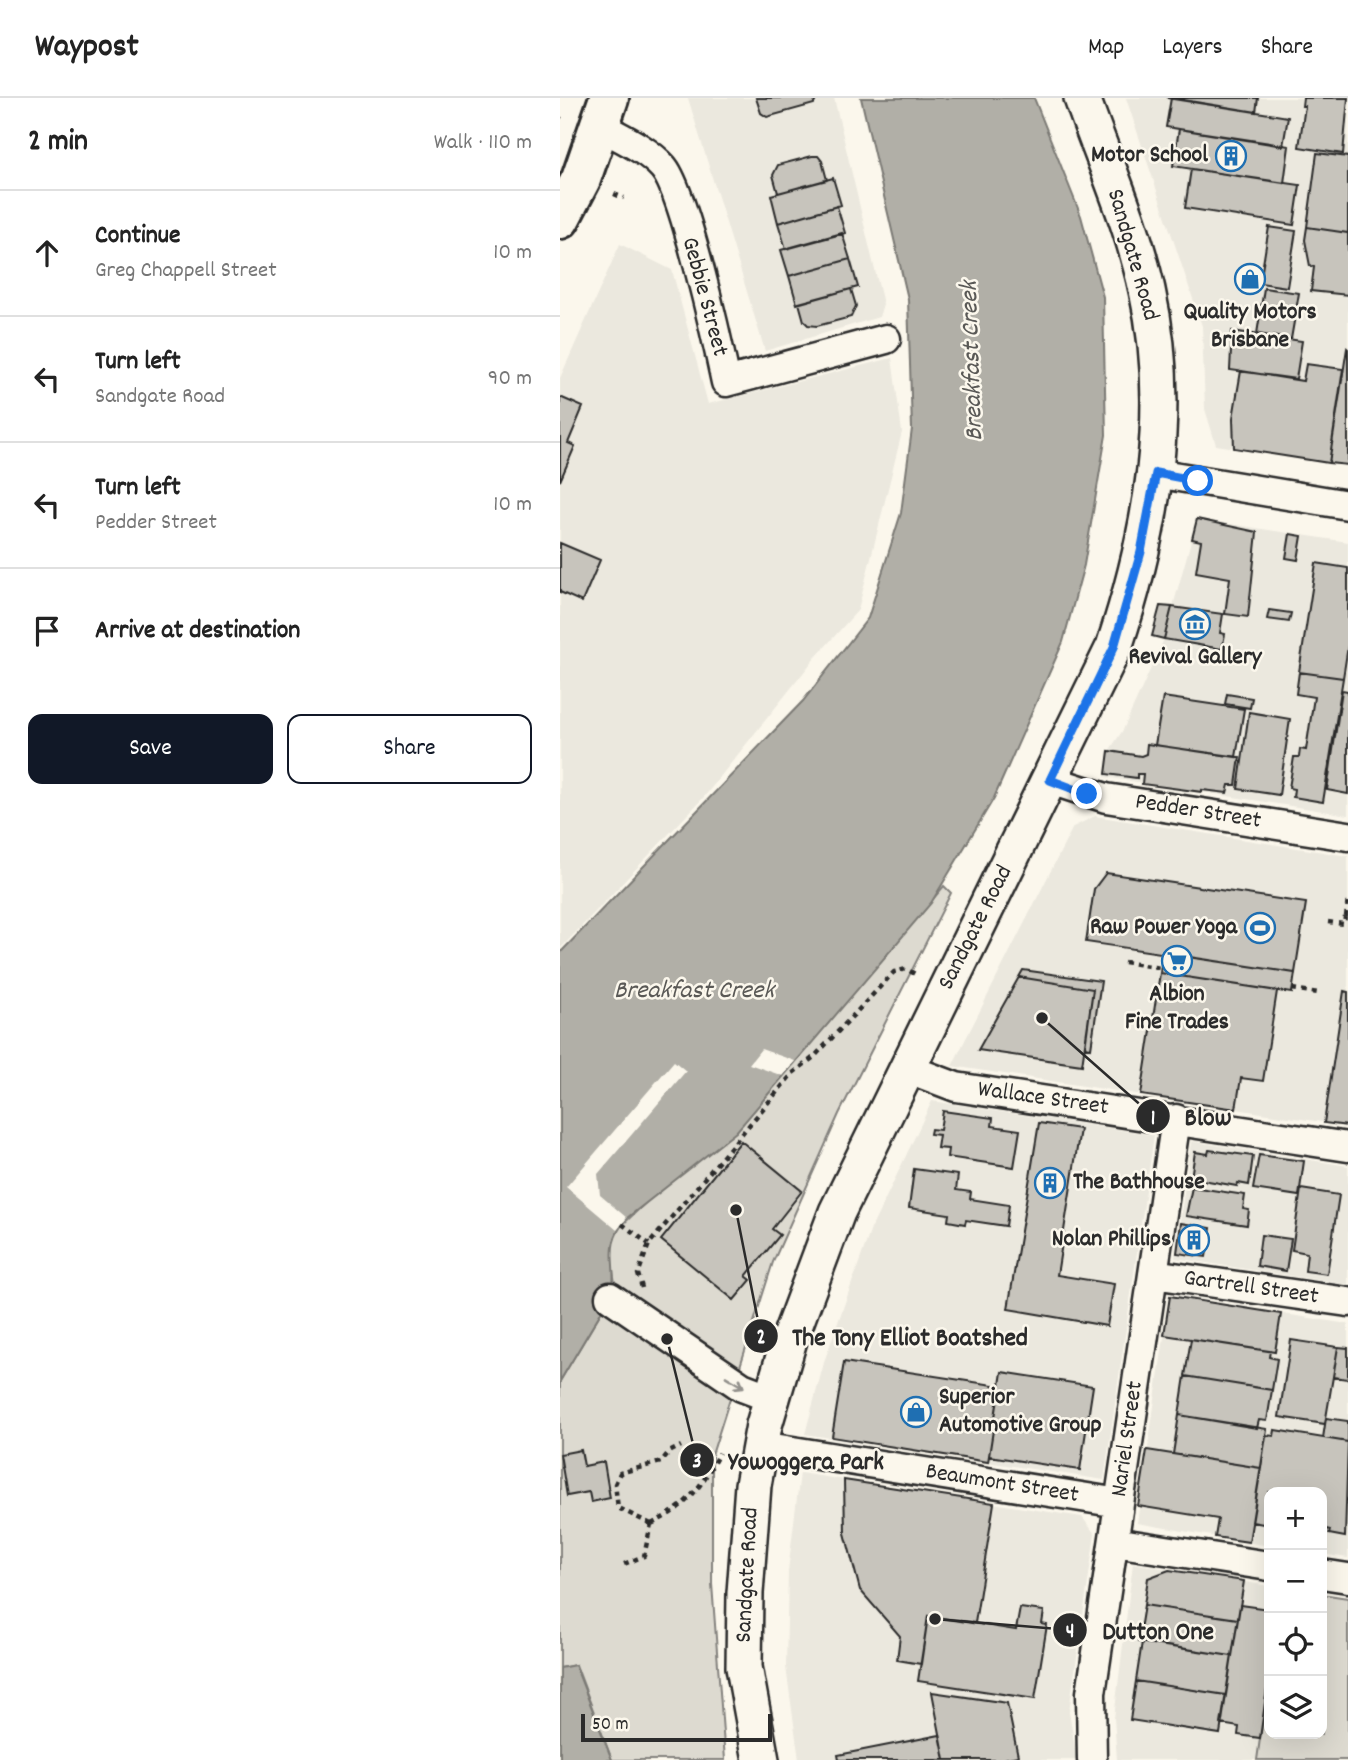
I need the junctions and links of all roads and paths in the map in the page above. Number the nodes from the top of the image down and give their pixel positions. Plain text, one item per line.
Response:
1 (1082, 98) edge
2 (605, 112) edge
3 (614, 194) dead end
4 (624, 198) dead end
5 (560, 219) edge
6 (886, 339) dead end
7 (1156, 473) junction
8 (1348, 505) edge
9 (1050, 780) junction
10 (1348, 836) edge
11 (1348, 898) edge
12 (1347, 917) edge
13 (1328, 922) dead end
14 (1124, 962) dead end
15 (1161, 968) dead end
16 (915, 974) dead end
17 (1293, 989) dead end
18 (1318, 993) dead end
19 (906, 1068) junction
20 (1175, 1119) junction
21 (1348, 1147) edge
22 (622, 1224) dead end
23 (649, 1244) junction
24 (638, 1274) dead end
25 (1153, 1274) junction
26 (610, 1297) dead end
27 (1348, 1302) edge
28 (771, 1398) junction
29 (681, 1446) dead end
30 (761, 1446) junction
31 (719, 1453) dead end
32 (1119, 1503) junction
33 (651, 1524) junction
34 (1114, 1542) junction
35 (624, 1563) dead end
36 (1264, 1565) edge
37 (1327, 1575) edge
38 (1348, 1578) edge
39 (761, 1760) edge
40 (1092, 1760) edge

1 - 7 main road, Sandgate Road
2 - 5 highway
2 - 6 street, Gebbie Street
3 - 4 path
7 - 8 street
7 - 9 main road, Sandgate Road
9 - 10 street, Pedder Street
9 - 19 main road, Sandgate Road
11 - 12 path
12 - 13 path
14 - 15 path
16 - 23 path
17 - 18 path
19 - 20 street, Wallace Street
19 - 28 main road, Sandgate Road
20 - 21 street, Wallace Street
20 - 25 street, Nariel Street
22 - 23 path
23 - 24 path
25 - 27 street, Gartrell Street
25 - 32 street, Nariel Street
26 -> 28 street
28 - 30 main road, Sandgate Road
29 - 33 path
30 - 32 street, Beaumont Street
30 - 39 main road, Sandgate Road
31 - 33 path
32 - 34 street, Nariel Street
33 - 35 path
34 - 36 street
34 - 40 street, Nariel Street
37 - 38 street

